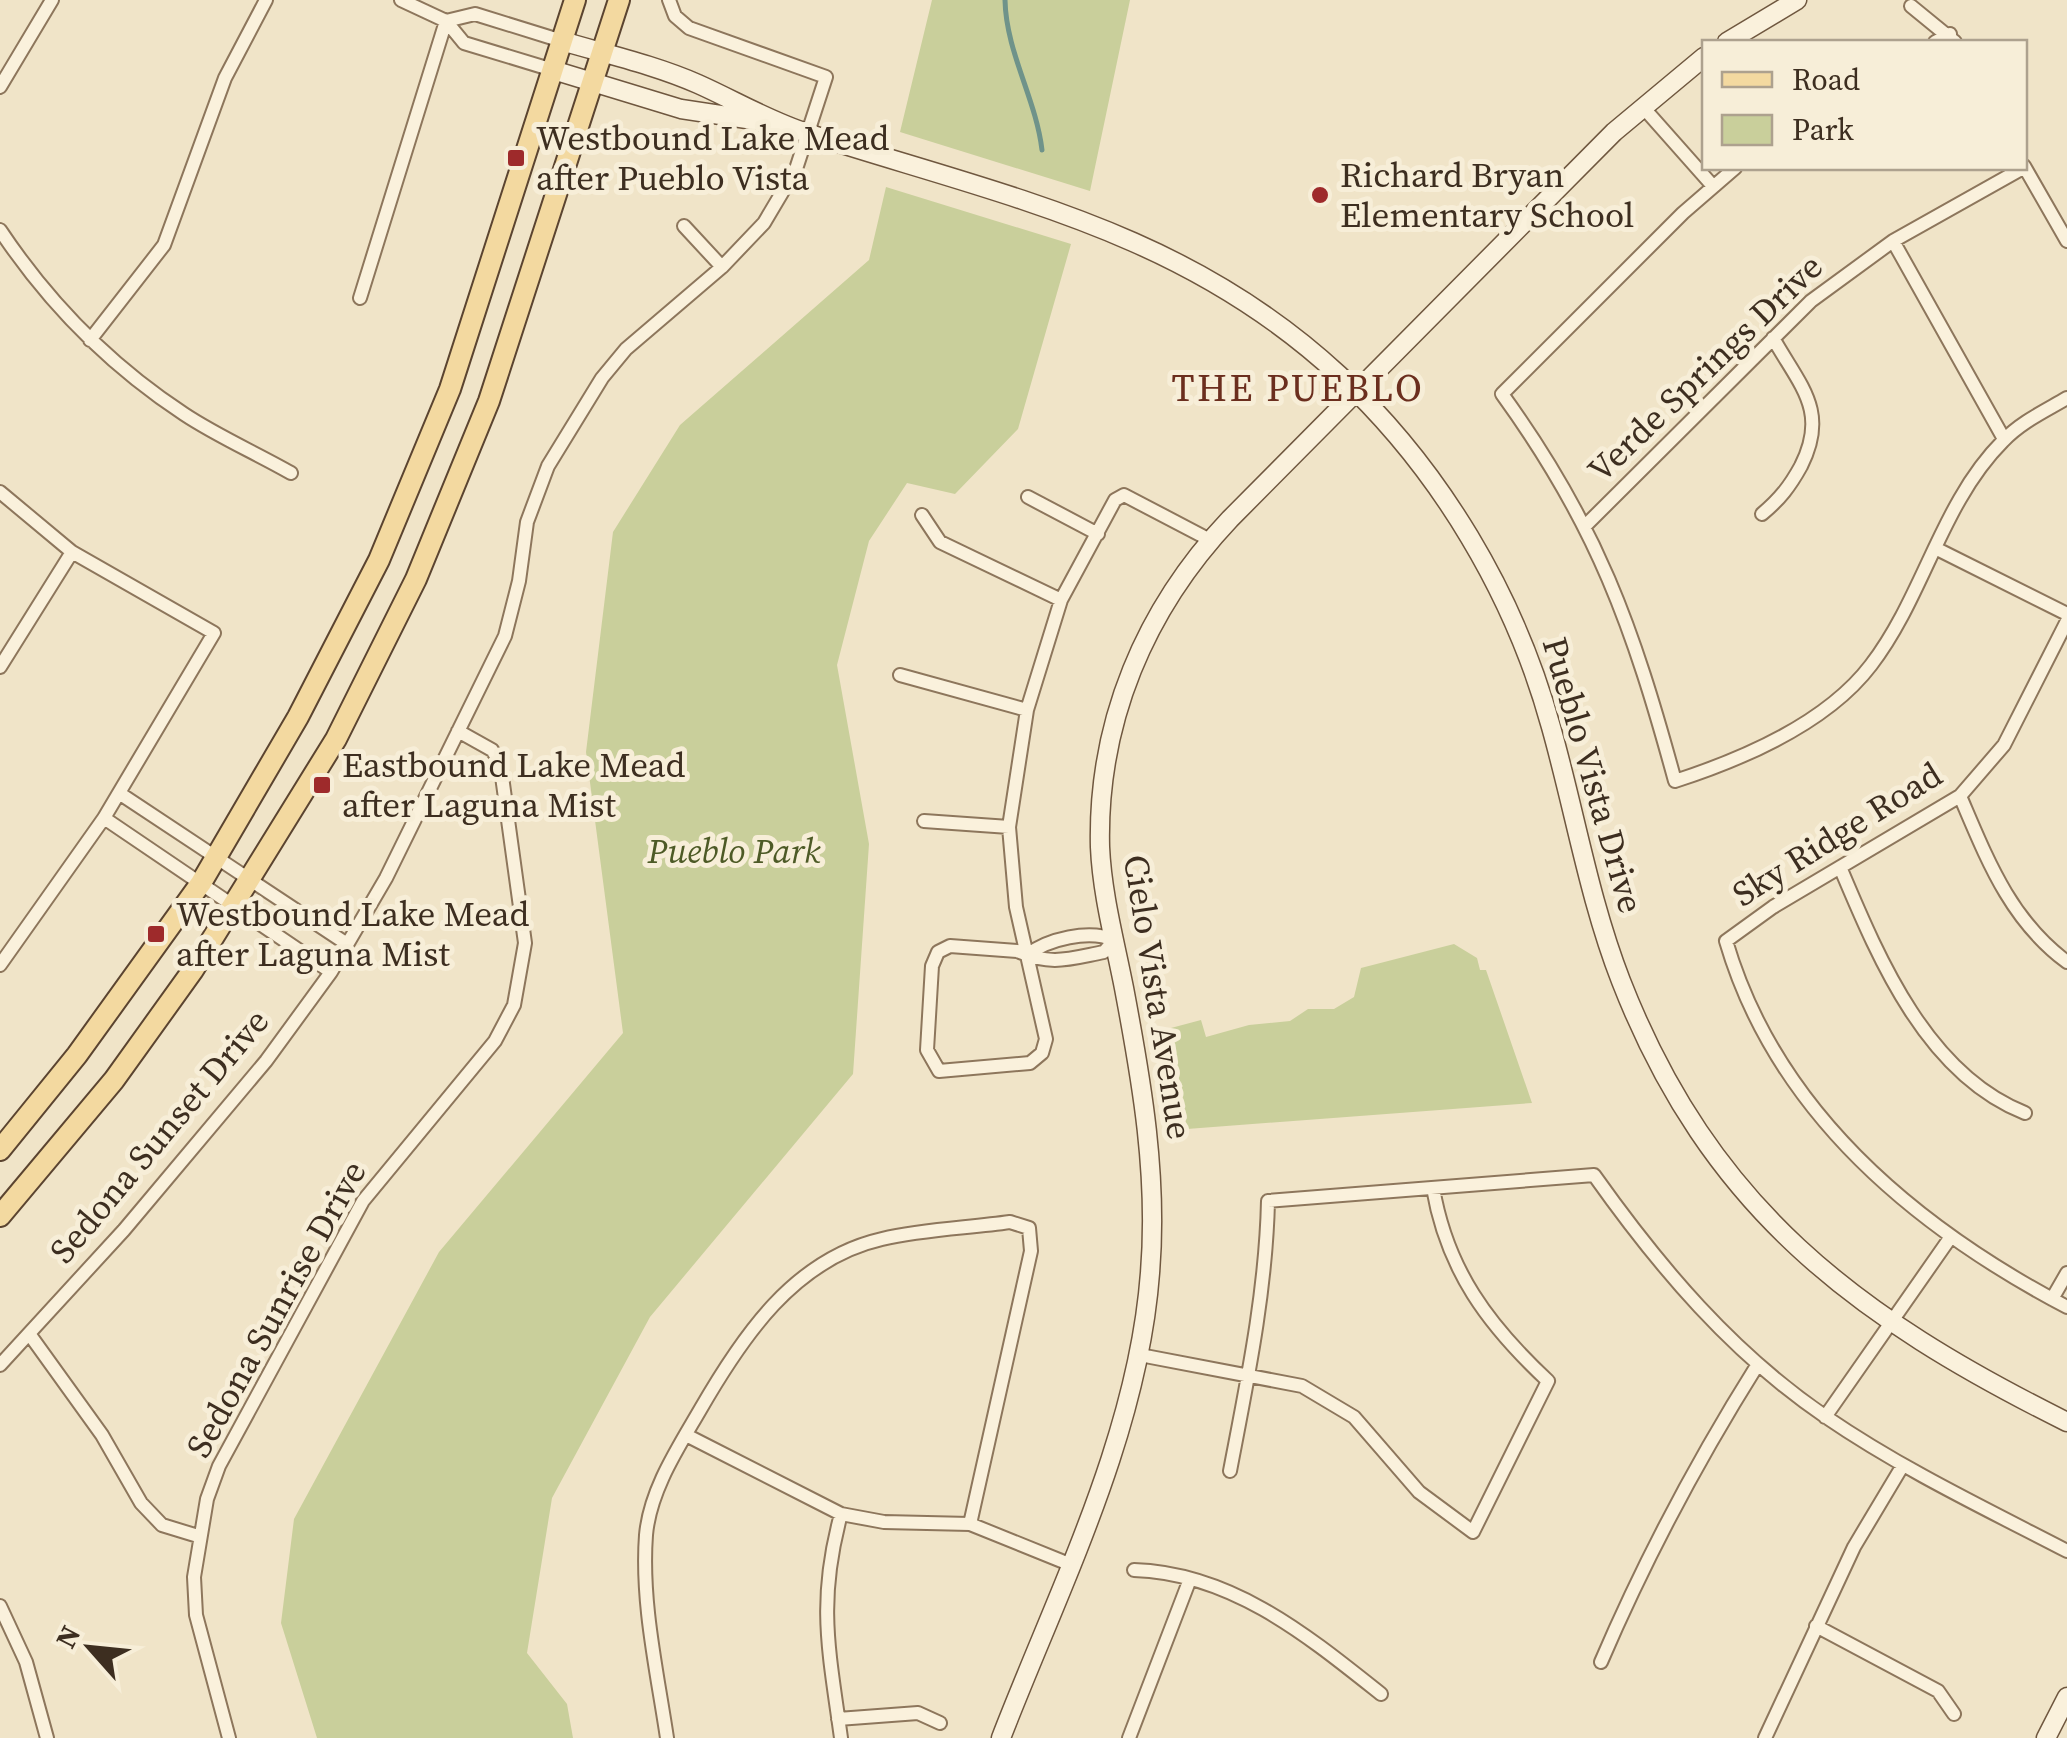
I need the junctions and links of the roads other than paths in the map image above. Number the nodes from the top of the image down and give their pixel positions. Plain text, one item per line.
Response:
1 (52, 0) edge
2 (266, 0) edge
3 (400, 0) edge
4 (575, 0) edge
5 (619, 0) edge
6 (669, 0) edge
7 (1797, 0) edge
8 (1911, 6) dead end
9 (446, 21) junction
10 (1953, 38) edge
11 (1730, 40) edge
12 (562, 41) junction
13 (601, 53) junction
14 (1702, 58) edge
15 (553, 70) junction
16 (592, 82) junction
17 (0, 87) edge
18 (1642, 106) junction
19 (781, 124) junction
20 (809, 134) junction
21 (1731, 170) edge
22 (2019, 170) edge
23 (2026, 170) edge
24 (1712, 185) junction
25 (684, 226) dead end
26 (0, 230) edge
27 (2067, 241) edge
28 (1893, 242) junction
29 (722, 267) junction
30 (360, 298) dead end
31 (1772, 338) junction
32 (90, 340) junction
33 (1356, 392) junction
34 (2067, 398) edge
35 (2004, 439) junction
36 (292, 472) dead end
37 (0, 492) edge
38 (1028, 498) dead end
39 (1762, 514) dead end
40 (922, 516) dead end
41 (1586, 525) junction
42 (1098, 534) junction
43 (1210, 540) junction
44 (1935, 548) junction
45 (72, 552) junction
46 (1060, 600) junction
47 (2067, 617) edge
48 (0, 667) edge
49 (900, 675) dead end
50 (1027, 710) junction
51 (458, 731) junction
52 (118, 794) junction
53 (1960, 796) junction
54 (104, 818) junction
55 (924, 821) dead end
56 (1009, 827) junction
57 (214, 858) junction
58 (1840, 867) junction
59 (248, 880) junction
60 (201, 883) junction
61 (233, 905) junction
62 (1070, 939) junction
63 (1114, 940) junction
64 (347, 944) junction
65 (1026, 955) junction
66 (1074, 958) junction
67 (2066, 959) edge
68 (0, 964) edge
69 (331, 972) junction
70 (2025, 1113) dead end
71 (0, 1150) edge
72 (1433, 1188) junction
73 (0, 1216) edge
74 (1950, 1238) junction
75 (2067, 1273) edge
76 (2052, 1299) junction
77 (2067, 1306) edge
78 (1890, 1324) junction
79 (30, 1335) junction
80 (1140, 1355) junction
81 (0, 1364) edge
82 (1758, 1364) junction
83 (1249, 1375) junction
84 (1825, 1416) junction
85 (2067, 1422) edge
86 (686, 1435) junction
87 (1903, 1465) junction
88 (1230, 1471) dead end
89 (841, 1514) junction
90 (970, 1524) junction
91 (198, 1536) junction
92 (2067, 1552) edge
93 (1070, 1564) junction
94 (1134, 1570) dead end
95 (1190, 1579) junction
96 (0, 1606) edge
97 (1816, 1626) junction
98 (1601, 1662) dead end
99 (1381, 1694) dead end
100 (2067, 1697) edge
101 (1954, 1714) dead end
102 (838, 1720) junction
103 (940, 1723) dead end
104 (47, 1738) edge
105 (229, 1738) edge
106 (666, 1738) edge
107 (841, 1738) edge
108 (1001, 1738) edge
109 (1129, 1738) edge
110 (1765, 1738) edge
111 (2046, 1738) edge

1 - 17 street
2 - 32 street
3 - 9 street, Pueblo Vista Drive
4 - 12 main road
5 - 13 main road
6 - 20 street, Sedona Sunset Drive
7 - 11 street
8 - 10 street
9 - 12 street, Pueblo Vista Drive
9 - 15 street, Pueblo Vista Drive
9 - 30 street
12 - 13 street, Pueblo Vista Drive
12 - 15 main road
13 - 16 main road
13 - 19 street, Pueblo Vista Drive
14 - 18 street, Cielo Vista Avenue
15 - 16 street, Pueblo Vista Drive
15 - 57 main road
16 - 19 street, Pueblo Vista Drive
16 - 59 main road
18 - 24 street
18 - 33 street, Cielo Vista Avenue
19 - 20 street, Pueblo Vista Drive
20 - 29 street, Sedona Sunset Drive
20 - 33 street, Pueblo Vista Drive
21 - 24 street
22 - 28 street, Verde Springs Drive
23 - 27 street
24 - 41 street
25 - 29 street
26 - 32 street
28 - 31 street, Verde Springs Drive
28 - 35 street
29 - 51 street, Sedona Sunset Drive
31 - 39 street
31 - 41 street, Verde Springs Drive
32 - 36 street
33 - 43 street, Cielo Vista Avenue
33 - 78 street, Pueblo Vista Drive
34 - 35 street
35 - 44 street
37 - 45 street
38 - 42 street
40 - 46 street
41 - 44 street
42 - 43 street
42 - 46 street
43 - 63 street, Cielo Vista Avenue
44 - 47 street
45 - 48 street
45 - 52 street
46 - 50 street
47 - 53 street, Sky Ridge Road
49 - 50 street
50 - 56 street
51 - 64 street, Sedona Sunset Drive
51 - 91 street, Sedona Sunrise Drive
52 - 54 street
52 - 57 street
53 - 58 street, Sky Ridge Road
53 - 67 street
54 - 60 street
54 - 68 street
55 - 56 street
56 - 65 street
57 - 59 street
57 - 60 main road
58 - 70 street
58 - 74 street, Sky Ridge Road
59 - 61 main road
59 - 64 street
60 - 61 street
60 - 71 main road
61 - 69 street
61 - 73 main road
62 - 63 street
62 - 65 street
62 - 66 street
63 - 66 street
63 - 80 street, Cielo Vista Avenue
64 - 69 street, Sedona Sunset Drive
65 - 65 street
65 - 66 street
69 - 79 street, Sedona Sunset Drive
72 - 82 street
72 - 83 street
72 - 83 street
74 - 76 street
74 - 78 street
75 - 76 street
76 - 77 street
78 - 84 street
78 - 85 street, Pueblo Vista Drive
79 - 81 street, Sedona Sunset Drive
79 - 91 street
80 - 83 street
80 - 93 street, Cielo Vista Avenue
82 - 84 street
82 - 98 street
83 - 88 street
84 - 87 street
86 - 89 street
86 - 90 street
86 - 106 street
87 - 92 street
87 - 97 street
89 - 90 street
89 - 102 street
90 - 93 street
91 - 105 street, Sedona Sunrise Drive
93 - 108 street, Cielo Vista Avenue
94 - 95 street
95 - 99 street
95 - 109 street
96 - 104 street
97 - 101 street
97 - 110 street
100 - 111 street
102 - 103 street
102 - 107 street

